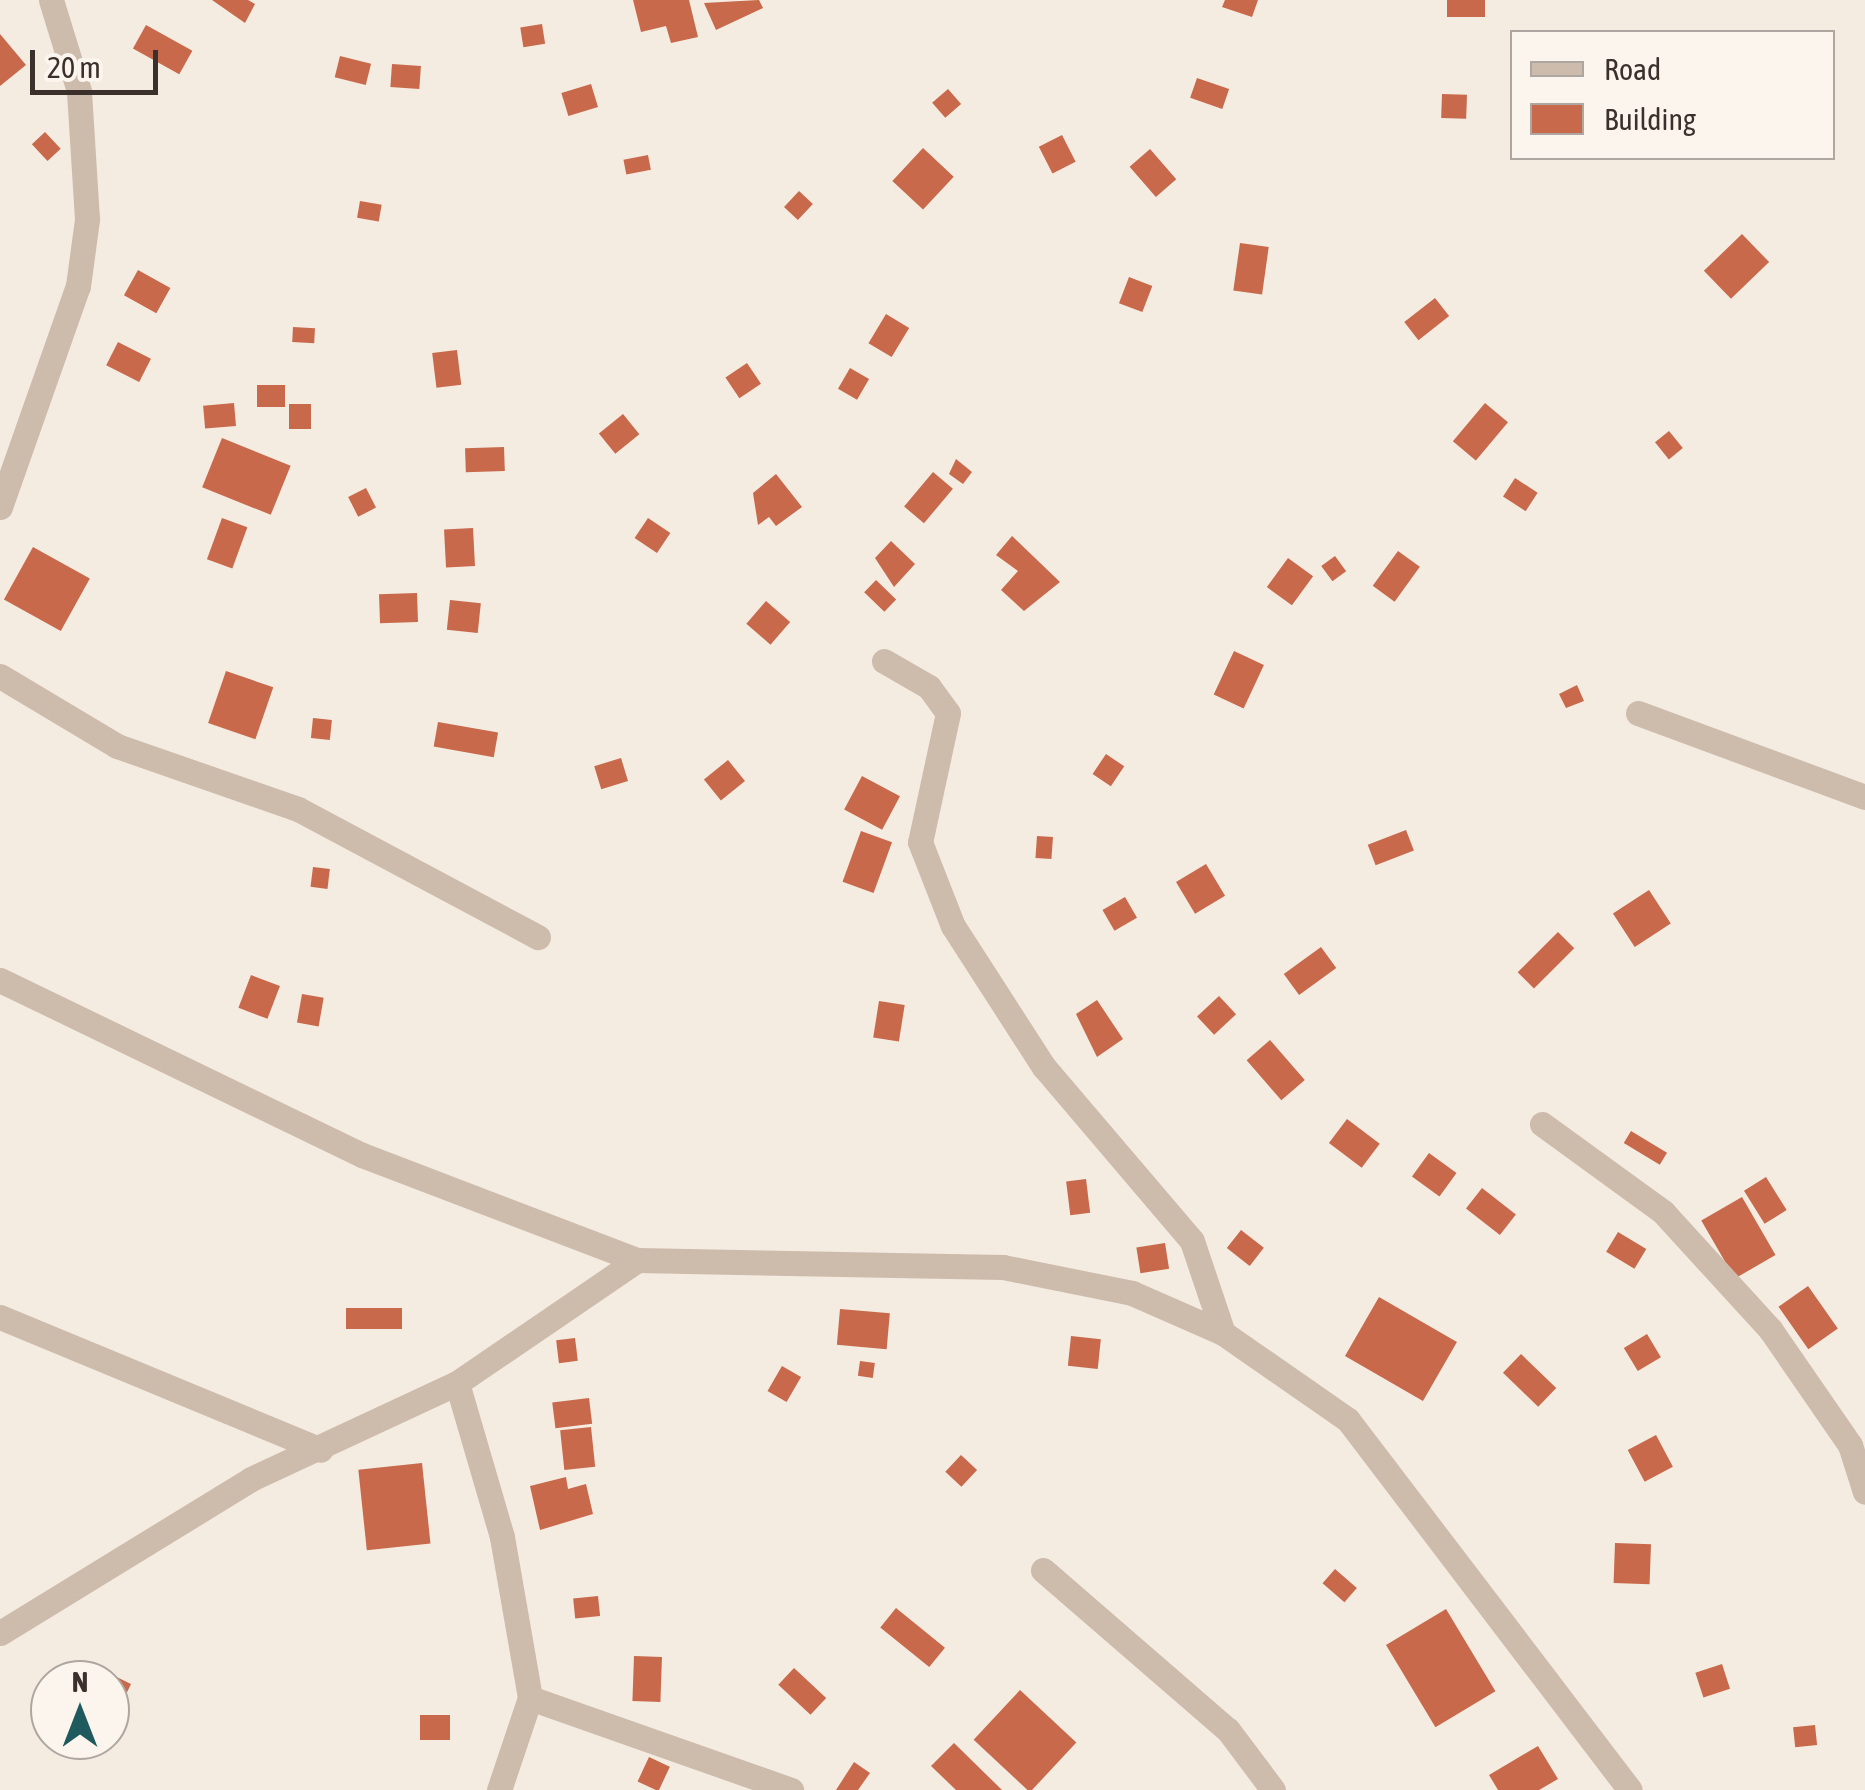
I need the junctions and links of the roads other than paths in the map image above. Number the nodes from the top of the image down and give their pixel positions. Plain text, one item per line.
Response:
1 (51, 0) edge
2 (0, 507) edge
3 (884, 660) dead end
4 (0, 676) edge
5 (1638, 712) dead end
6 (1865, 796) edge
7 (538, 937) dead end
8 (0, 980) edge
9 (1542, 1124) dead end
10 (638, 1260) junction
11 (0, 1316) edge
12 (1223, 1332) junction
13 (457, 1383) junction
14 (322, 1450) junction
15 (1865, 1492) edge
16 (1043, 1570) dead end
17 (0, 1633) edge
18 (530, 1698) junction
19 (499, 1790) edge
20 (791, 1790) edge
21 (1273, 1790) edge
22 (1630, 1790) edge

1 - 2 street
3 - 12 street
4 - 7 street
5 - 6 street
8 - 10 street
9 - 15 street
10 - 12 street
10 - 13 street
11 - 14 street
12 - 22 street
13 - 14 street
13 - 18 street
14 - 17 street
16 - 21 street
18 - 19 street
18 - 20 street

